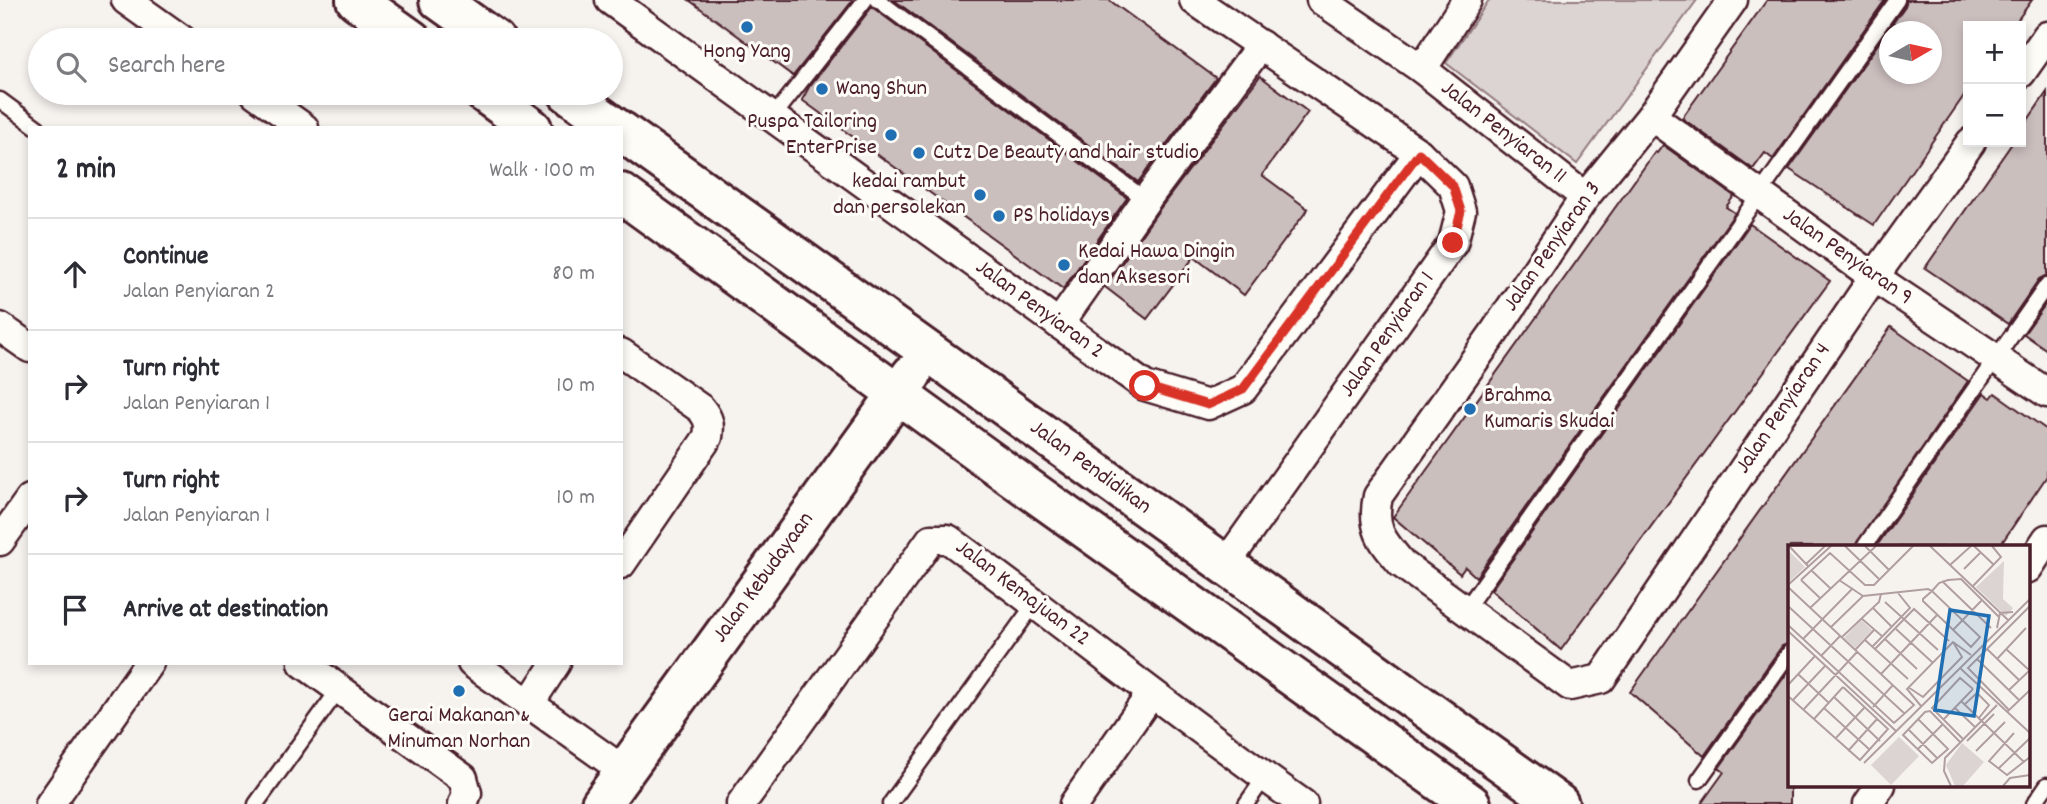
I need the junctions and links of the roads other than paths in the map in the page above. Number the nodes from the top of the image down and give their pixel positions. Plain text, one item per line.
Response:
1 (126, 0) edge
2 (356, 0) edge
3 (439, 0) edge
4 (610, 0) edge
5 (865, 0) edge
6 (878, 0) edge
7 (1194, 0) edge
8 (1321, 0) edge
9 (1467, 0) edge
10 (1733, 0) edge
11 (1896, 0) edge
12 (165, 28) edge
13 (395, 28) edge
14 (478, 28) edge
15 (2047, 37) edge
16 (1261, 45) junction
17 (2026, 66) edge
18 (1422, 69) junction
19 (0, 100) edge
20 (272, 105) edge
21 (500, 105) edge
22 (584, 105) edge
23 (1651, 116) junction
24 (773, 117) junction
25 (35, 126) edge
26 (301, 126) edge
27 (529, 126) edge
28 (613, 126) edge
29 (623, 132) edge
30 (1967, 147) edge
31 (1419, 153) junction
32 (623, 194) edge
33 (1759, 194) junction
34 (1585, 197) junction
35 (1146, 200) junction
36 (1874, 277) junction
37 (2047, 285) edge
38 (1059, 324) junction
39 (0, 327) edge
40 (28, 347) edge
41 (928, 352) junction
42 (623, 354) edge
43 (1997, 359) junction
44 (2047, 393) edge
45 (898, 394) junction
46 (28, 502) edge
47 (2047, 540) edge
48 (0, 541) edge
49 (1865, 545) edge
50 (623, 561) edge
51 (1225, 565) junction
52 (2030, 565) edge
53 (1035, 603) junction
54 (1465, 610) junction
55 (1788, 655) edge
56 (148, 665) edge
57 (306, 665) edge
58 (475, 665) edge
59 (555, 665) edge
60 (339, 689) junction
61 (1151, 694) junction
62 (529, 704) junction
63 (624, 771) junction
64 (1265, 777) junction
65 (1699, 780) dead end
66 (2047, 785) edge
67 (1880, 786) edge
68 (50, 804) edge
69 (256, 804) edge
70 (463, 804) edge
71 (601, 804) edge
72 (741, 804) edge
73 (890, 804) edge
74 (1074, 804) edge
75 (1246, 804) edge
76 (1303, 804) edge
77 (1471, 804) edge
78 (1559, 804) edge
79 (1868, 804) edge
80 (2034, 804) edge

1 - 12 street
2 - 13 main road
3 - 14 main road
4 - 24 street, Jalan Penyiaran 2
5 - 24 lane
6 - 35 lane
7 - 16 street, Jalan Penyiaran 1
8 - 18 street, Jalan Penyiaran 11
9 - 18 street, Jalan Penyiaran 11
10 - 23 street, Jalan Penyiaran 3
11 - 33 lane
15 - 17 street
16 - 31 street, Jalan Penyiaran 1
16 - 35 street
18 - 34 street, Jalan Penyiaran 11
19 - 25 lane
20 - 26 street
21 - 27 main road
22 - 28 main road
23 - 33 street, Jalan Penyiaran 9
23 - 34 street, Jalan Penyiaran 3
24 - 38 street, Jalan Penyiaran 2
29 - 41 main road, Jalan Pendidikan
30 - 36 street, Jalan Penyiaran 4
31 - 38 street, Jalan Penyiaran 2
31 - 51 street, Jalan Penyiaran 1
32 - 45 main road
33 - 36 street, Jalan Penyiaran 9
33 - 54 lane
34 - 54 street, Jalan Penyiaran 3
35 - 38 street
36 - 43 street, Jalan Penyiaran 9
36 - 54 street, Jalan Penyiaran 4
37 - 43 lane
39 - 40 street
41 - 45 main road, Jalan Kebudayaan
41 - 51 main road, Jalan Pendidikan
42 - 50 street
43 - 44 street, Jalan Penyiaran 9
43 - 49 lane
45 - 63 main road, Jalan Kebudayaan
45 - 77 main road
46 - 48 street
47 - 52 street
51 - 78 main road, Jalan Pendidikan
53 - 61 street, Jalan Kemajuan 22
53 - 72 street, Jalan Kemajuan 22
53 - 73 lane
55 - 65 lane
56 - 68 street
57 - 60 street
58 - 62 street
59 - 62 street
60 - 69 lane
60 - 70 street
61 - 64 street, Jalan Kemajuan 22
61 - 74 street
62 - 63 street
63 - 71 main road, Jalan Kebudayaan
64 - 75 lane
64 - 76 street, Jalan Kemajuan 22
66 - 80 lane
67 - 79 street

